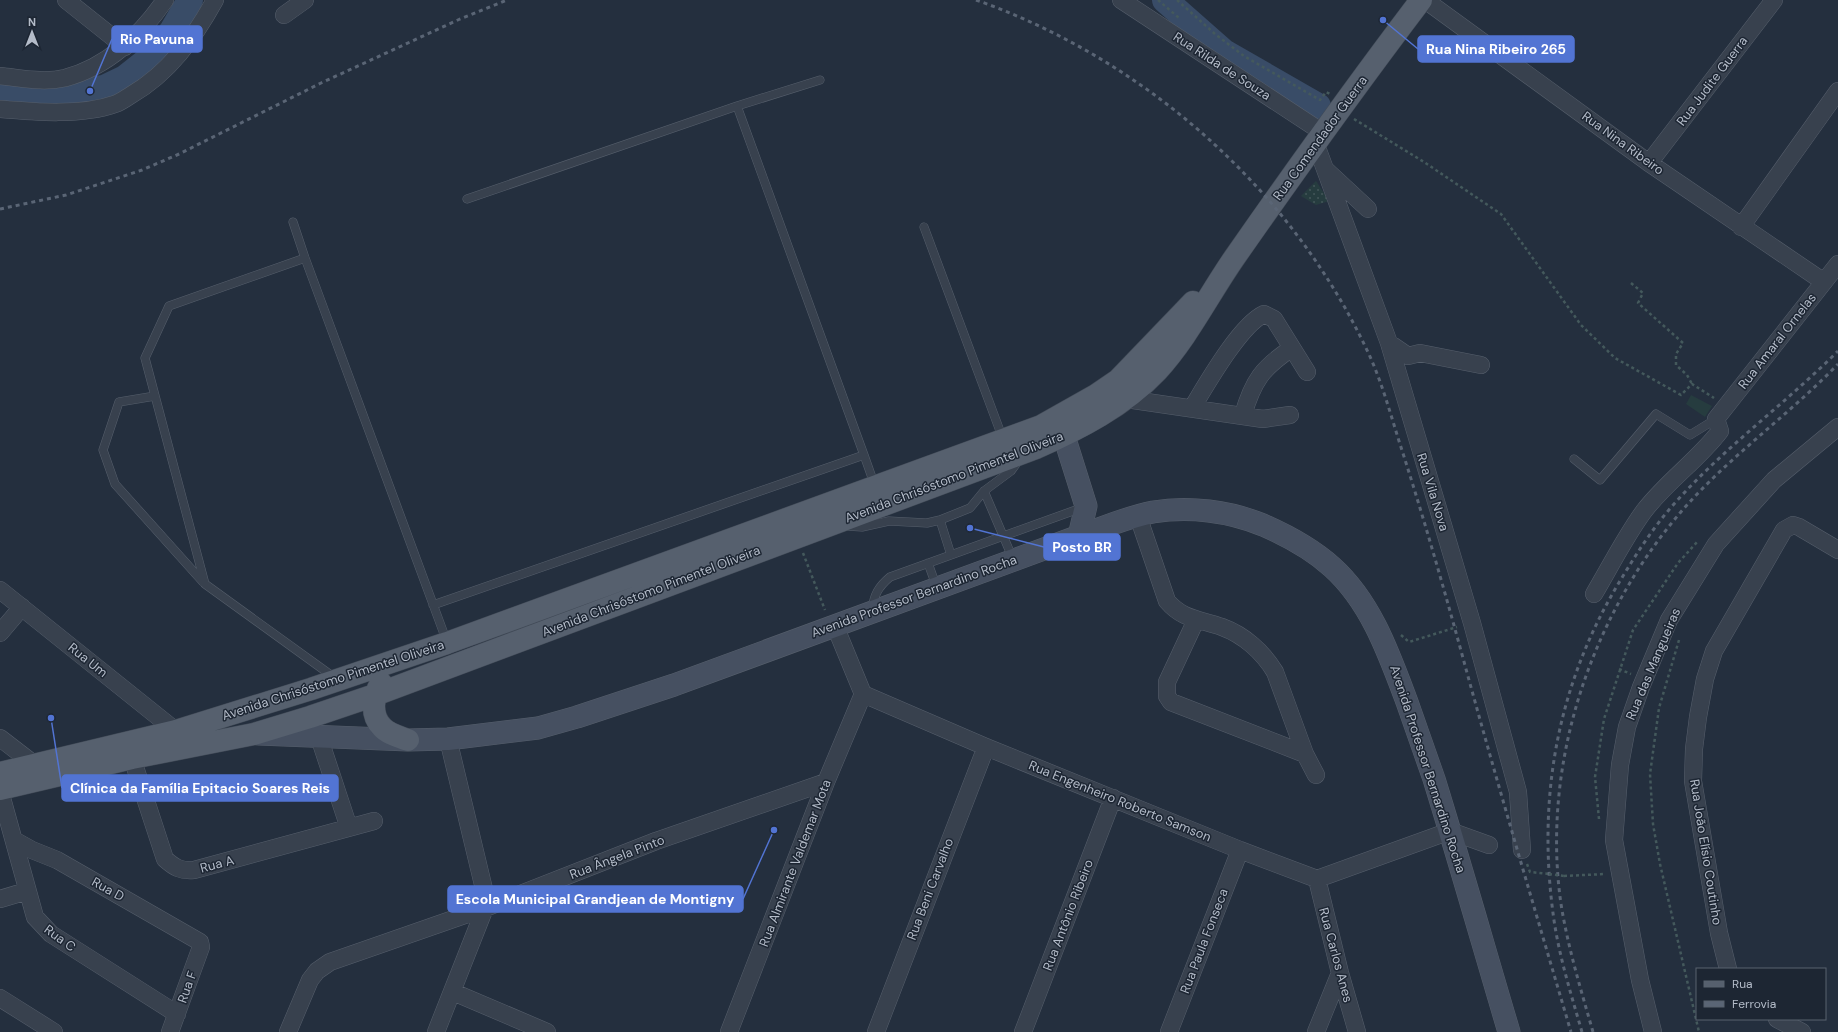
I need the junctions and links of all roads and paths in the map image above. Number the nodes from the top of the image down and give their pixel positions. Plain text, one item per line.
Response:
1 (66, 0) edge
2 (165, 0) edge
3 (214, 0) edge
4 (305, 0) edge
5 (1121, 0) edge
6 (1177, 0) edge
7 (1421, 0) edge
8 (1425, 0) edge
9 (1774, 0) edge
10 (284, 15) dead end
11 (124, 47) junction
12 (0, 76) edge
13 (820, 80) dead end
14 (1838, 91) edge
15 (737, 106) junction
16 (0, 109) edge
17 (1329, 123) junction
18 (1649, 163) junction
19 (1324, 168) junction
20 (467, 199) dead end
21 (1368, 209) dead end
22 (293, 222) dead end
23 (924, 227) dead end
24 (1741, 227) junction
25 (305, 258) junction
26 (1838, 264) edge
27 (1220, 277) junction
28 (1824, 282) junction
29 (1631, 283) dead end
30 (1389, 343) junction
31 (1292, 348) junction
32 (1481, 365) dead end
33 (1306, 372) dead end
34 (1692, 384) junction
35 (155, 396) junction
36 (1126, 399) junction
37 (1192, 408) junction
38 (1722, 412) junction
39 (1243, 415) junction
40 (1290, 415) dead end
41 (1041, 426) junction
42 (1838, 427) edge
43 (1064, 436) junction
44 (1003, 440) junction
45 (1024, 453) junction
46 (864, 455) junction
47 (1574, 459) dead end
48 (875, 487) junction
49 (984, 491) junction
50 (1086, 506) junction
51 (1138, 516) junction
52 (940, 520) junction
53 (834, 522) junction
54 (1117, 523) junction
55 (797, 536) junction
56 (1004, 536) junction
57 (1078, 536) junction
58 (1838, 550) edge
59 (951, 555) junction
60 (1013, 560) junction
61 (928, 563) junction
62 (205, 584) junction
63 (937, 589) junction
64 (0, 590) edge
65 (1594, 594) dead end
66 (433, 605) junction
67 (22, 607) junction
68 (871, 613) junction
69 (1671, 618) junction
70 (1196, 620) junction
71 (1472, 623) junction
72 (834, 627) junction
73 (0, 633) edge
74 (1379, 634) junction
75 (439, 645) junction
76 (337, 680) junction
77 (863, 694) junction
78 (375, 695) junction
79 (176, 731) junction
80 (254, 734) junction
81 (319, 737) junction
82 (0, 738) edge
83 (448, 739) junction
84 (408, 740) junction
85 (986, 747) junction
86 (1305, 754) junction
87 (132, 758) junction
88 (35, 765) junction
89 (0, 773) edge
90 (1316, 775) dead end
91 (826, 782) junction
92 (0, 790) edge
93 (1113, 798) junction
94 (374, 821) dead end
95 (349, 828) junction
96 (1450, 831) junction
97 (14, 840) junction
98 (1489, 845) dead end
99 (1240, 850) junction
100 (1522, 850) joint
101 (1620, 871) junction
102 (1317, 878) junction
103 (27, 891) junction
104 (0, 899) edge
105 (485, 908) junction
106 (200, 942) joint
107 (1728, 968) edge
108 (1340, 973) junction
109 (453, 992) junction
110 (0, 998) edge
111 (177, 1014) junction
112 (1696, 1019) edge
113 (1696, 1020) edge
114 (1779, 1020) edge
115 (54, 1032) edge
116 (170, 1032) edge
117 (288, 1032) edge
118 (436, 1032) edge
119 (547, 1032) edge
120 (729, 1032) edge
121 (876, 1032) edge
122 (1023, 1032) edge
123 (1169, 1032) edge
124 (1316, 1032) edge
125 (1357, 1032) edge
126 (1509, 1032) edge
127 (1653, 1032) edge
128 (1699, 1032) edge
129 (1802, 1032) edge

1 - 11 street
2 - 11 street
3 - 16 street
4 - 10 street
5 - 17 street, Rua Rilda de Souza
6 - 17 path, Rua Rilda de Souza
7 - 17 main road, Rua Comendador Guerra
8 - 18 street, Rua Nina Ribeiro
9 - 18 street, Rua Judite Guerra
11 - 12 street
13 - 15 lane
14 - 24 street
15 - 20 lane
15 - 46 lane
17 - 19 street, Rua Vila Nova
17 - 27 main road, Rua Comendador Guerra
17 - 34 path
18 - 24 street, Rua Nina Ribeiro
19 - 21 street
19 - 30 street, Rua Vila Nova
22 - 25 lane
23 - 44 lane
24 - 28 street, Rua Nina Ribeiro
25 - 35 lane
25 - 66 lane
26 - 28 street, Rua Amaral Ornelas
27 - 36 main road, Avenida Chrisóstomo Pimentel Oliveira
27 - 41 main road, Avenida Chrisóstomo Pimentel Oliveira
28 - 38 street, Rua Amaral Ornelas
29 - 34 path
30 - 32 street
30 - 71 street, Rua Vila Nova
31 - 33 street
31 - 37 street
31 - 39 street
34 - 38 path
35 - 62 lane
35 - 62 lane
36 - 37 street
36 - 43 main road, Avenida Chrisóstomo Pimentel Oliveira
37 - 39 street
38 - 47 lane
38 - 65 street
39 - 40 street
41 - 43 main road
41 - 44 main road, Avenida Chrisóstomo Pimentel Oliveira
42 - 69 street, Rua das Mangueiras
43 - 45 main road, Avenida Chrisóstomo Pimentel Oliveira
43 - 50 main road
44 - 48 main road, Avenida Chrisóstomo Pimentel Oliveira
45 - 49 lane
45 - 53 main road, Avenida Chrisóstomo Pimentel Oliveira
46 - 48 lane
46 - 66 lane
48 - 75 main road, Avenida Chrisóstomo Pimentel Oliveira
49 - 52 lane
49 - 56 lane
50 - 54 main road
50 - 56 lane
50 - 57 main road
51 - 54 main road, Avenida Professor Bernardino Rocha
51 - 70 street
51 - 74 main road, Avenida Professor Bernardino Rocha
52 - 53 lane
52 - 59 lane
53 - 55 main road, Avenida Chrisóstomo Pimentel Oliveira
54 - 57 main road, Avenida Professor Bernardino Rocha
55 - 72 path
55 - 78 main road, Avenida Chrisóstomo Pimentel Oliveira
56 - 59 lane
56 - 60 lane
57 - 60 main road, Avenida Professor Bernardino Rocha
58 - 107 street, Rua João Elísio Coutinho
59 - 61 lane
60 - 63 main road, Avenida Professor Bernardino Rocha
61 - 63 lane
61 - 68 lane
62 - 76 lane
63 - 68 main road, Avenida Professor Bernardino Rocha
64 - 67 street, Rua Um
66 - 75 lane
67 - 73 street
67 - 79 street, Rua Um
68 - 72 main road, Avenida Professor Bernardino Rocha
69 - 101 street, Rua das Mangueiras
69 - 112 path
70 - 86 street
70 - 86 street
71 - 74 path
71 - 100 street, Rua Vila Nova
72 - 77 street
72 - 83 main road, Avenida Professor Bernardino Rocha
74 - 96 main road, Avenida Professor Bernardino Rocha
75 - 76 main road, Avenida Chrisóstomo Pimentel Oliveira
75 - 78 main road
76 - 79 main road, Avenida Chrisóstomo Pimentel Oliveira
77 - 85 street, Rua Engenheiro Roberto Samson
77 - 91 street, Rua Almirante Valdemar Mota
78 - 80 main road, Avenida Chrisóstomo Pimentel Oliveira
78 - 84 main road
79 - 88 main road, Avenida Chrisóstomo Pimentel Oliveira
80 - 81 main road, Avenida Professor Bernardino Rocha
80 - 87 main road, Avenida Chrisóstomo Pimentel Oliveira
81 - 84 main road, Avenida Professor Bernardino Rocha
81 - 95 street
82 - 88 street
83 - 84 main road, Avenida Professor Bernardino Rocha
83 - 105 street
85 - 93 street, Rua Engenheiro Roberto Samson
85 - 121 street, Rua Beni Carvalho
86 - 90 street
87 - 92 main road, Avenida Chrisóstomo Pimentel Oliveira
87 - 95 street, Rua A
88 - 89 main road, Avenida Chrisóstomo Pimentel Oliveira
91 - 105 street, Rua Ângela Pinto
91 - 120 street, Rua Almirante Valdemar Mota
92 - 97 street, Rua C
93 - 99 street, Rua Engenheiro Roberto Samson
93 - 122 street, Rua Antônio Ribeiro
94 - 95 street, Rua A
96 - 98 street
96 - 102 street
96 - 126 main road, Avenida Professor Bernardino Rocha
97 - 103 street, Rua C
97 - 106 street, Rua D
99 - 102 street, Rua Engenheiro Roberto Samson
99 - 123 street, Rua Paula Fonseca
100 - 101 path, bridge
101 - 127 street, Rua das Mangueiras
102 - 108 street, Rua Carlos Anes
103 - 104 street
103 - 111 street, Rua C
105 - 109 street
105 - 117 street, Rua Ângela Pinto
106 - 111 street, Rua F
108 - 124 street
108 - 125 street, Rua Carlos Anes
109 - 118 street
109 - 119 street
110 - 115 street
111 - 116 street, Rua F
113 - 128 path
114 - 129 street

